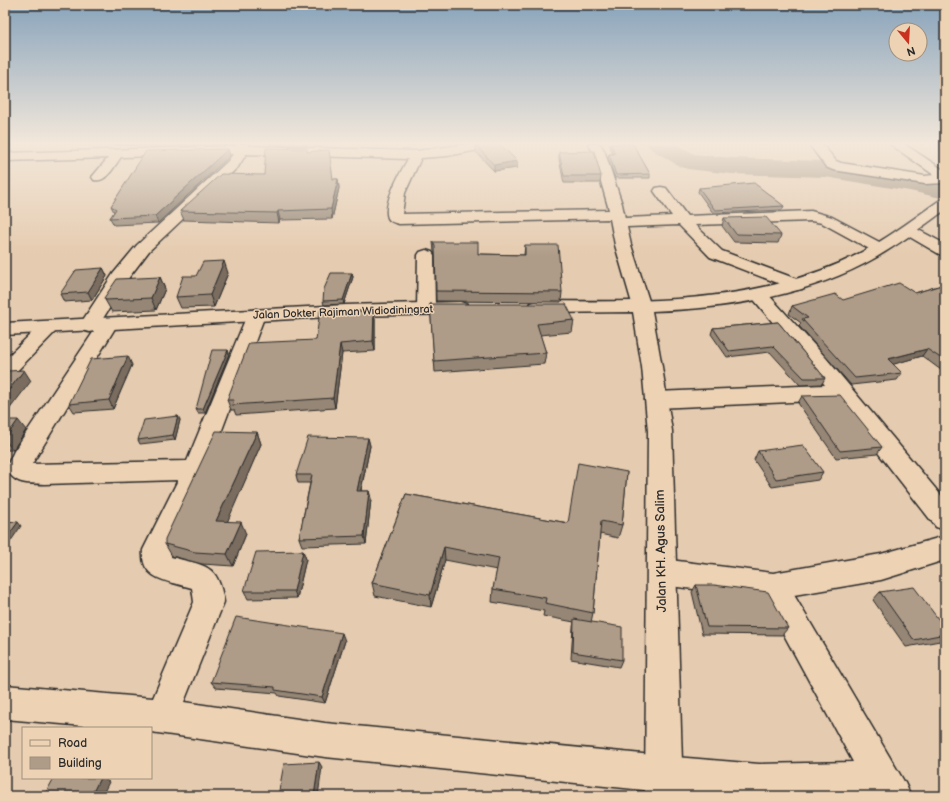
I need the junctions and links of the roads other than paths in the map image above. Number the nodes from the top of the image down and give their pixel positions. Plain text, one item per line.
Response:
1 (216, 181) edge
2 (404, 181) edge
3 (607, 181) edge
4 (661, 191) dead end
5 (941, 206) edge
6 (618, 218) junction
7 (682, 221) junction
8 (908, 230) junction
9 (879, 248) junction
10 (945, 251) edge
11 (426, 255) dead end
12 (796, 285) junction
13 (759, 294) junction
14 (480, 307) edge
15 (518, 307) edge
16 (642, 307) junction
17 (426, 308) junction
18 (256, 315) junction
19 (98, 326) junction
20 (48, 328) junction
21 (5, 329) edge
22 (5, 371) edge
23 (842, 392) junction
24 (656, 400) junction
25 (195, 470) junction
26 (945, 519) edge
27 (945, 548) edge
28 (662, 572) junction
29 (773, 586) junction
30 (5, 702) edge
31 (162, 716) junction
32 (664, 785) edge
33 (887, 788) edge

1 - 19 street
2 - 6 street
3 - 6 street, Jalan KH. Agus Salim
4 - 7 street
5 - 8 street
6 - 7 street
6 - 16 street, Jalan KH. Agus Salim
7 - 9 street
7 - 12 street
8 - 9 street
8 - 10 street
9 - 12 street
11 - 17 street
12 - 13 street
13 - 16 street
13 - 23 street
14 - 17 street, Jalan Dokter Rajiman Widiodiningrat
15 - 16 street
16 - 24 street, Jalan KH. Agus Salim
17 - 18 street, Jalan Dokter Rajiman Widiodiningrat
18 - 19 street, Jalan Dokter Rajiman Widiodiningrat
18 - 25 street
19 - 20 street, Jalan Dokter Rajiman Widiodiningrat
19 - 25 street
20 - 21 street, Jalan Dokter Rajiman Widiodiningrat
20 - 22 street
23 - 24 street
23 - 26 street
24 - 28 street, Jalan KH. Agus Salim
25 - 31 street
27 - 29 street
28 - 29 street
28 - 32 street, Jalan KH. Agus Salim
29 - 33 street
30 - 31 street
31 - 32 street
32 - 33 street

